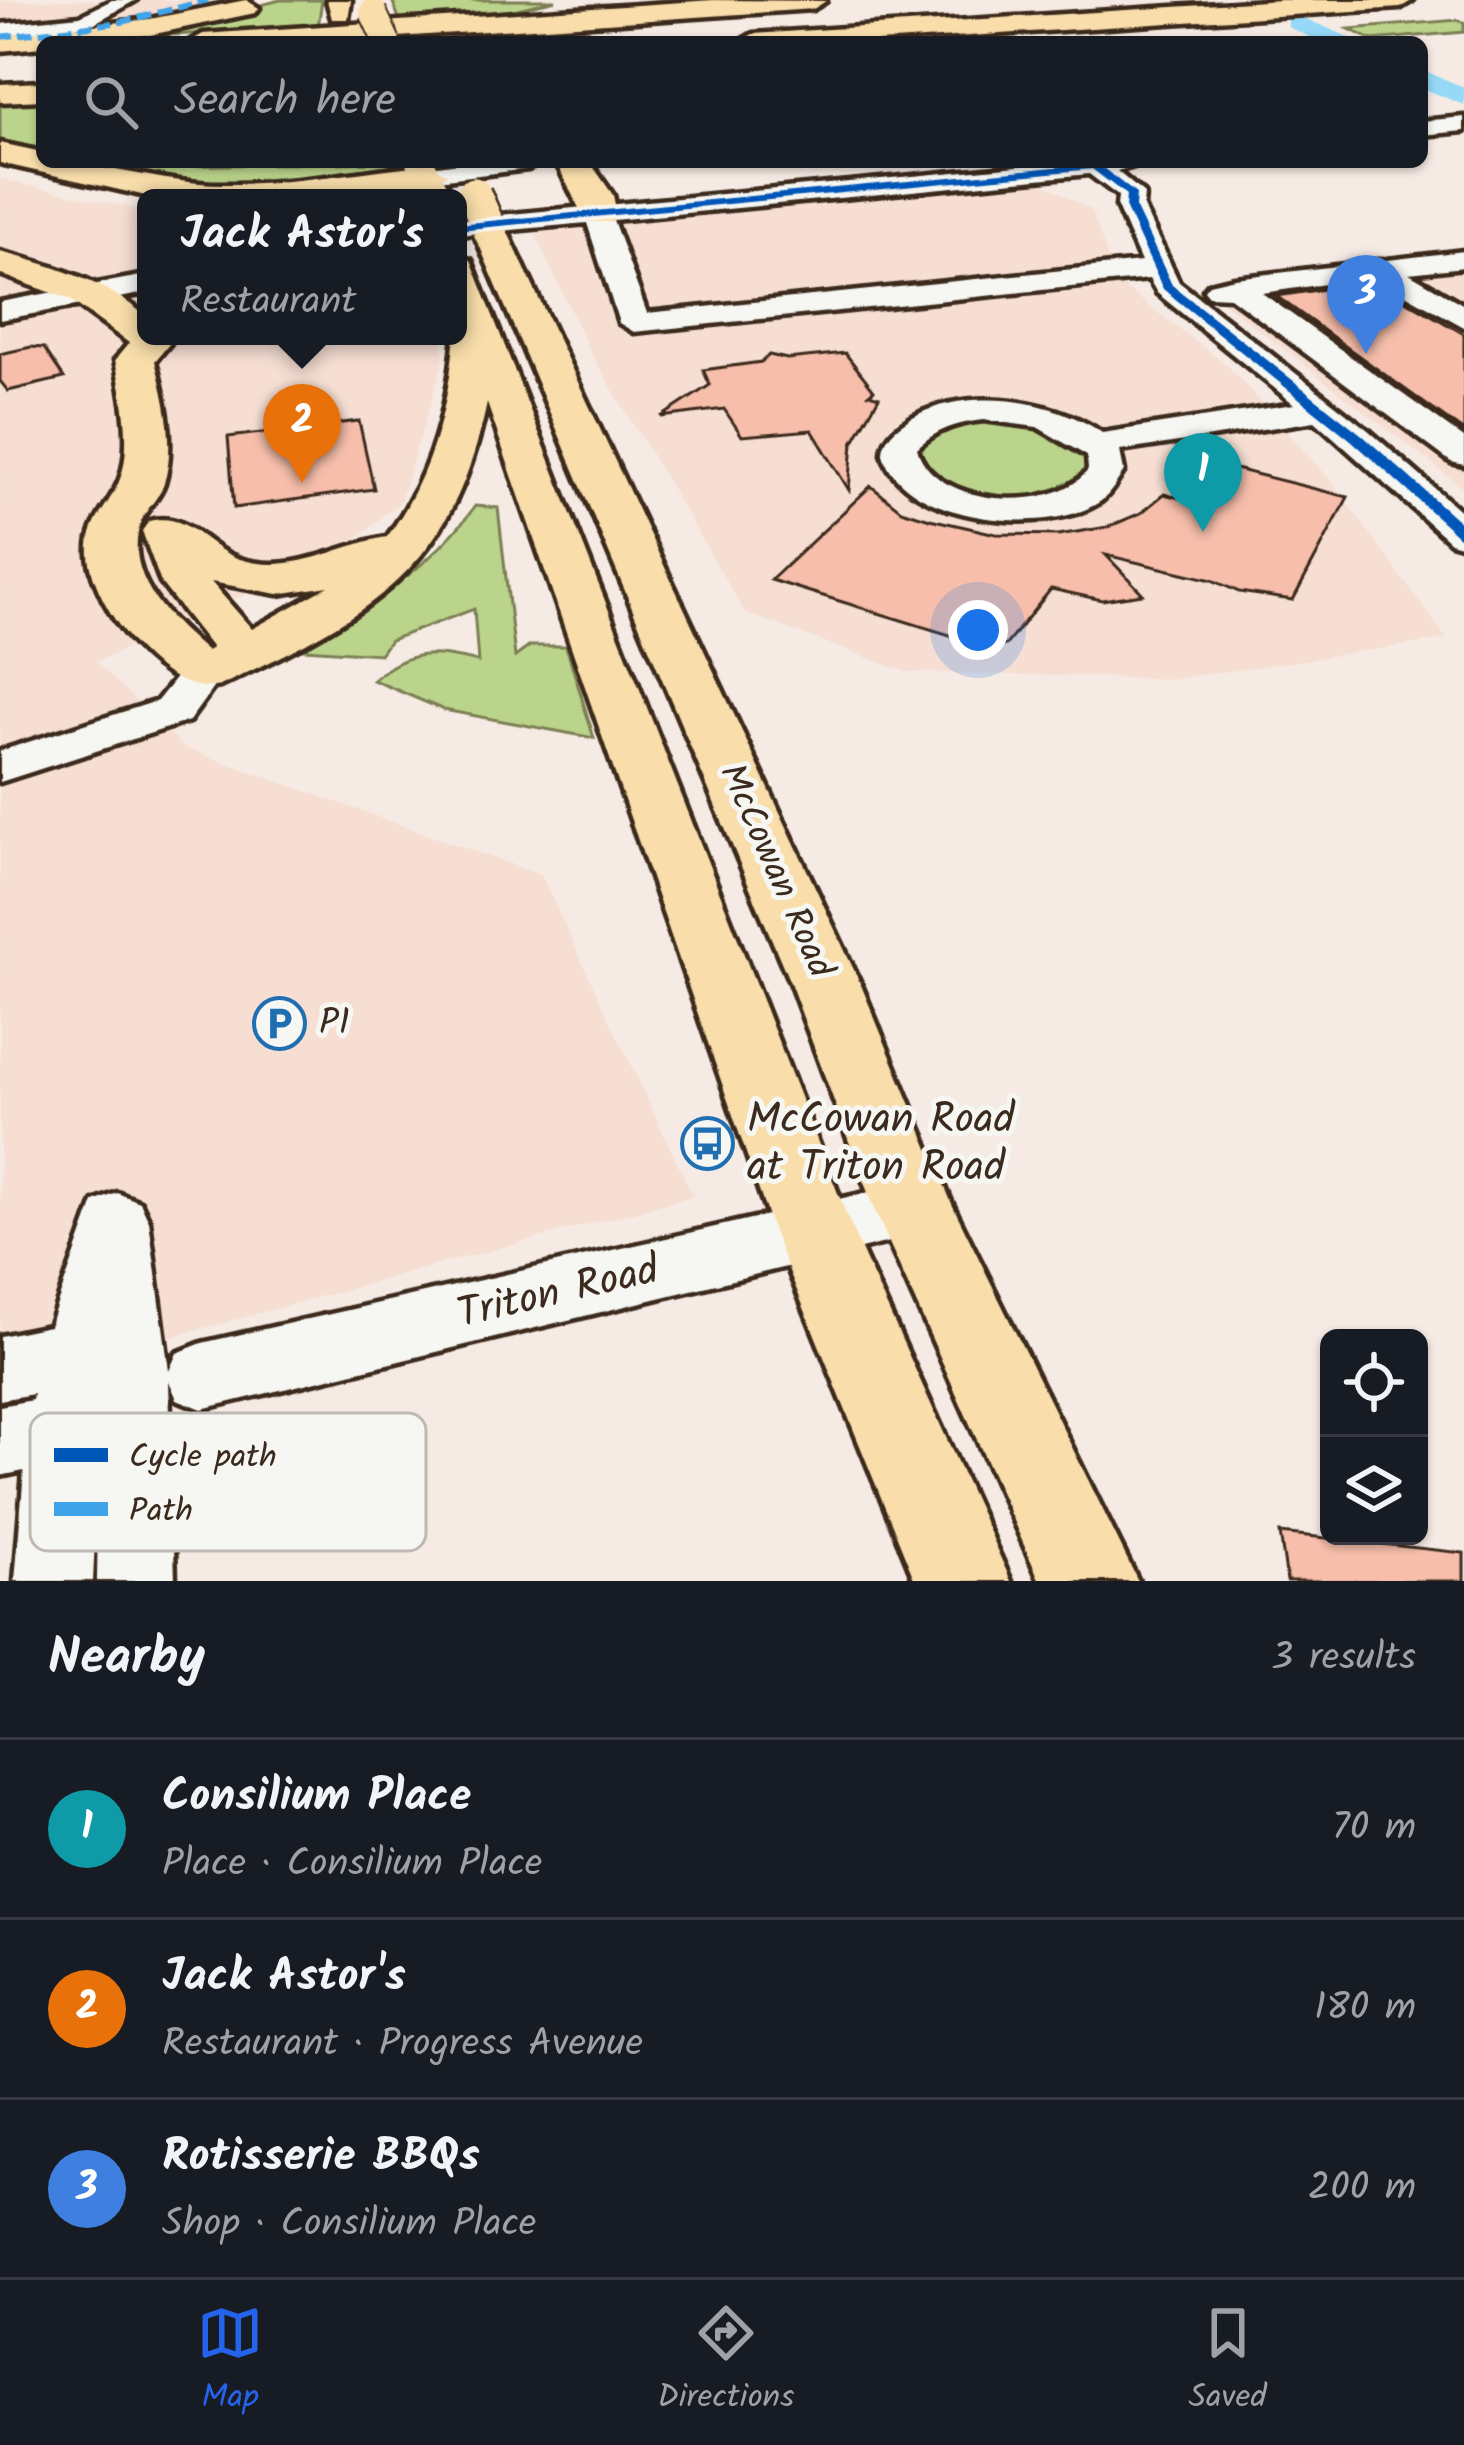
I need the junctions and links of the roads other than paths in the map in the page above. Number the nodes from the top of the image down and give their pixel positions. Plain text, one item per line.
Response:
1 (127, 0) edge
2 (273, 0) edge
3 (574, 0) edge
4 (829, 0) edge
5 (1144, 0) edge
6 (1266, 0) edge
7 (1400, 0) edge
8 (1390, 1) edge
9 (375, 4) edge
10 (987, 6) edge
11 (339, 7) edge
12 (0, 30) edge
13 (71, 36) edge
14 (234, 36) edge
15 (292, 36) edge
16 (347, 36) edge
17 (385, 36) edge
18 (478, 36) edge
19 (621, 36) edge
20 (846, 36) edge
21 (1007, 36) edge
22 (36, 40) edge
23 (0, 44) edge
24 (36, 52) edge
25 (0, 55) edge
26 (36, 65) edge
27 (0, 68) edge
28 (36, 77) edge
29 (0, 80) edge
30 (36, 91) edge
31 (0, 94) edge
32 (1428, 109) edge
33 (1428, 116) edge
34 (1458, 124) edge
35 (1428, 127) edge
36 (0, 152) edge
37 (36, 160) edge
38 (70, 168) edge
39 (516, 168) edge
40 (575, 168) edge
41 (963, 168) edge
42 (1034, 168) edge
43 (1059, 168) edge
44 (1097, 168) edge
45 (834, 186) junction
46 (162, 189) edge
47 (467, 193) edge
48 (467, 201) edge
49 (1130, 207) junction
50 (599, 209) junction
51 (467, 229) edge
52 (1464, 259) edge
53 (0, 263) edge
54 (137, 274) edge
55 (467, 274) edge
56 (1393, 275) junction
57 (1464, 280) edge
58 (0, 281) edge
59 (1167, 282) junction
60 (137, 285) edge
61 (1235, 287) junction
62 (87, 293) junction
63 (45, 306) junction
64 (0, 311) edge
65 (1464, 318) edge
66 (137, 325) edge
67 (0, 327) edge
68 (478, 332) junction
69 (141, 345) edge
70 (109, 352) junction
71 (1322, 410) junction
72 (1096, 444) junction
73 (1464, 454) edge
74 (1464, 473) edge
75 (1407, 481) junction
76 (142, 483) junction
77 (167, 532) junction
78 (1464, 534) edge
79 (414, 538) junction
80 (223, 663) junction
81 (0, 737) edge
82 (0, 767) edge
83 (914, 1209) junction
84 (814, 1234) junction
85 (0, 1368) edge
86 (202, 1376) dead end
87 (72, 1413) edge
88 (56, 1551) edge
89 (122, 1551) edge
90 (54, 1581) edge
91 (136, 1581) edge
92 (964, 1581) edge
93 (1090, 1581) edge

1 - 12 street
2 - 13 highway
3 - 14 highway
4 - 15 highway
5 - 10 highway
6 - 10 highway
7 - 8 highway
8 - 20 highway
8 - 21 highway
9 - 17 main road, bridge
10 - 18 highway
10 - 19 highway
11 - 16 main road
22 - 23 highway
24 - 25 highway
26 - 27 highway
28 - 29 highway
30 - 31 highway
32 - 34 street
33 - 34 street
34 - 35 street
36 - 37 highway
38 - 46 highway
39 - 47 street
40 - 50 highway
41 - 45 street
42 - 45 street
43 - 49 street
44 - 49 street
45 - 50 street
48 - 50 street
49 - 59 street
50 - 59 street
51 - 83 main road, McCowan Road
52 - 56 street
53 - 62 main road
54 - 62 street
55 - 68 main road
56 - 57 street
56 - 61 street
56 - 65 street
58 - 63 main road
59 - 61 street
59 - 71 street
60 - 62 street
61 - 73 street
62 - 63 street
62 - 66 main road
63 - 64 street
63 - 67 street
63 - 70 main road
68 - 79 main road
68 - 84 main road
69 - 70 main road
70 - 76 main road
71 - 72 street
71 - 75 street
72 - 72 street
74 - 75 street
75 - 78 street
76 - 77 main road
76 - 80 main road
77 - 79 main road
77 - 80 main road
79 - 80 main road
80 - 81 street
80 - 82 street
83 - 84 street, Triton Road
83 - 93 main road, McCowan Road
84 - 86 street, Triton Road
84 - 92 main road
85 - 87 street
88 - 90 street
89 - 91 street

